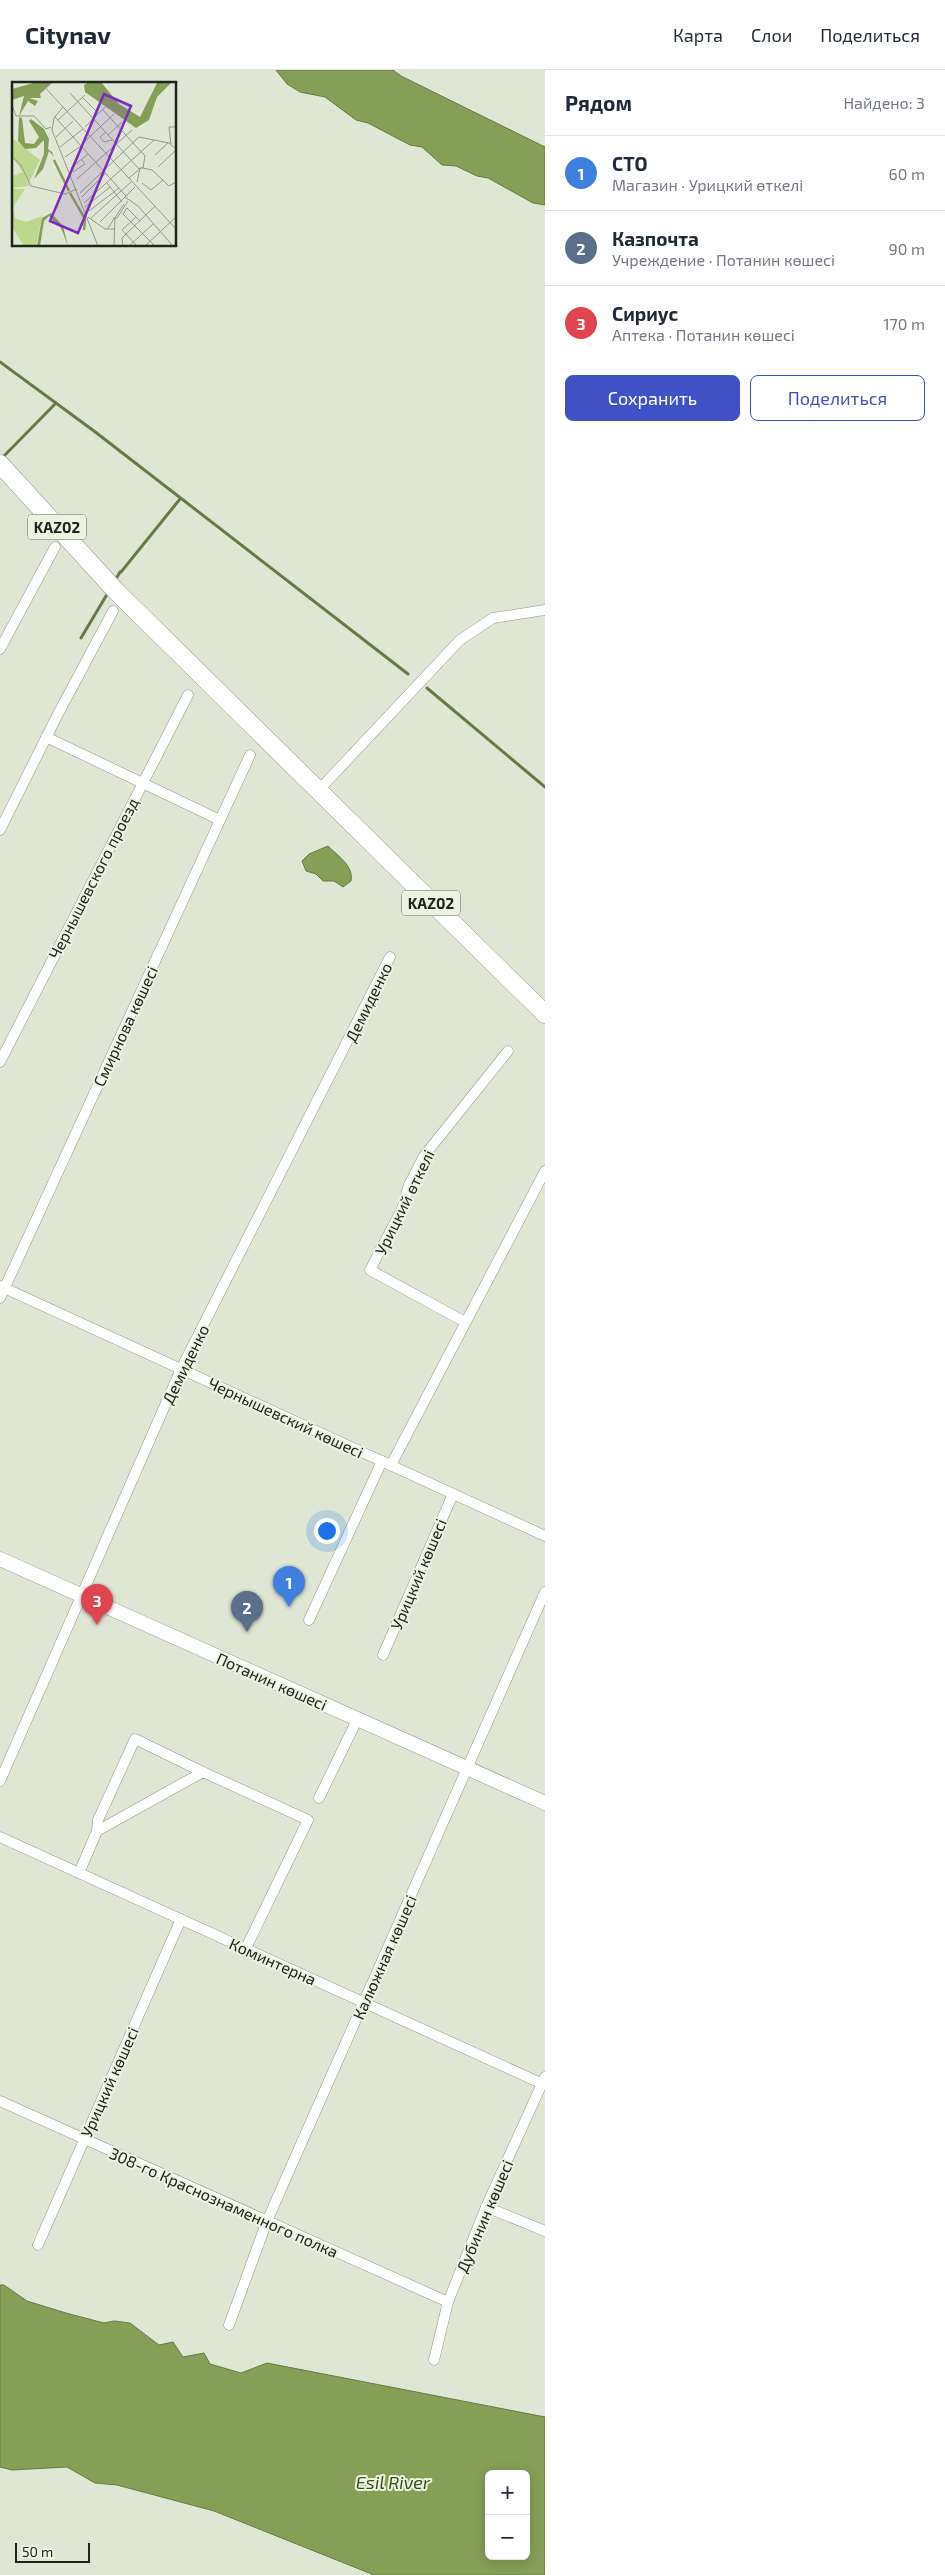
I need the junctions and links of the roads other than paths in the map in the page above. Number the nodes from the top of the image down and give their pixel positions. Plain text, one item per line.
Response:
1 (4, 468) edge
2 (55, 547) dead end
3 (545, 610) edge
4 (113, 611) dead end
5 (0, 649) edge
6 (188, 696) dead end
7 (46, 737) junction
8 (250, 755) dead end
9 (142, 783) junction
10 (317, 792) junction
11 (220, 820) junction
12 (0, 830) edge
13 (390, 957) dead end
14 (545, 1014) edge
15 (508, 1051) dead end
16 (0, 1062) edge
17 (545, 1170) edge
18 (1, 1291) edge
19 (465, 1322) junction
20 (182, 1369) junction
21 (387, 1463) junction
22 (453, 1494) junction
23 (545, 1536) edge
24 (0, 1559) edge
25 (545, 1592) edge
26 (82, 1595) junction
27 (308, 1620) dead end
28 (383, 1655) dead end
29 (357, 1720) junction
30 (468, 1768) junction
31 (203, 1772) junction
32 (0, 1781) edge
33 (319, 1798) dead end
34 (545, 1802) edge
35 (97, 1831) junction
36 (0, 1837) edge
37 (79, 1873) junction
38 (181, 1919) junction
39 (246, 1948) junction
40 (364, 2002) junction
41 (544, 2082) edge
42 (0, 2101) edge
43 (84, 2139) junction
44 (486, 2207) junction
45 (267, 2221) junction
46 (545, 2231) edge
47 (38, 2245) dead end
48 (448, 2302) junction
49 (229, 2325) dead end
50 (434, 2360) dead end

1 - 10 highway, KAZ02
2 - 5 street
3 - 10 street
4 - 7 street
6 - 9 street, Чернышевского проезд
7 - 9 street
7 - 12 street
8 - 11 street, Смирнова көшесі
9 - 11 street
9 - 16 street, Чернышевского проезд
10 - 14 highway, KAZ02
11 - 18 street, Смирнова көшесі
13 - 20 street, Демиденко
15 - 19 street, Урицкий өткелі
17 - 19 street
18 - 20 street, Чернышевский көшесі
19 - 21 street
20 - 21 street, Чернышевский көшесі
20 - 26 street, Демиденко
21 - 22 street, Чернышевский көшесі
21 - 27 street
22 - 23 street, Чернышевский көшесі
22 - 28 street, Урицкий көшесі
24 - 26 main road, Потанин көшесі
25 - 30 street, Калюжная көшесі
26 - 29 main road, Потанин көшесі
26 - 32 street, Демиденко
29 - 30 main road, Потанин көшесі
29 - 33 street
30 - 34 main road, Потанин көшесі
30 - 40 street, Калюжная көшесі
31 - 35 street
31 - 35 street
31 - 39 street
35 - 37 street
36 - 37 street, Коминтерна
37 - 38 street, Коминтерна
38 - 39 street, Коминтерна
38 - 43 street, Урицкий көшесі
39 - 40 street, Коминтерна
40 - 41 street, Коминтерна
40 - 45 street, Калюжная көшесі
41 - 44 street, Дубинин көшесі
42 - 43 street, 308-го Краснознаменного полка
43 - 45 street, 308-го Краснознаменного полка
43 - 47 street, Урицкий көшесі
44 - 46 street
44 - 48 street, Дубинин көшесі
45 - 48 street, 308-го Краснознаменного полка
45 - 49 street, Калюжная көшесі
48 - 50 street, Дубинин көшесі

